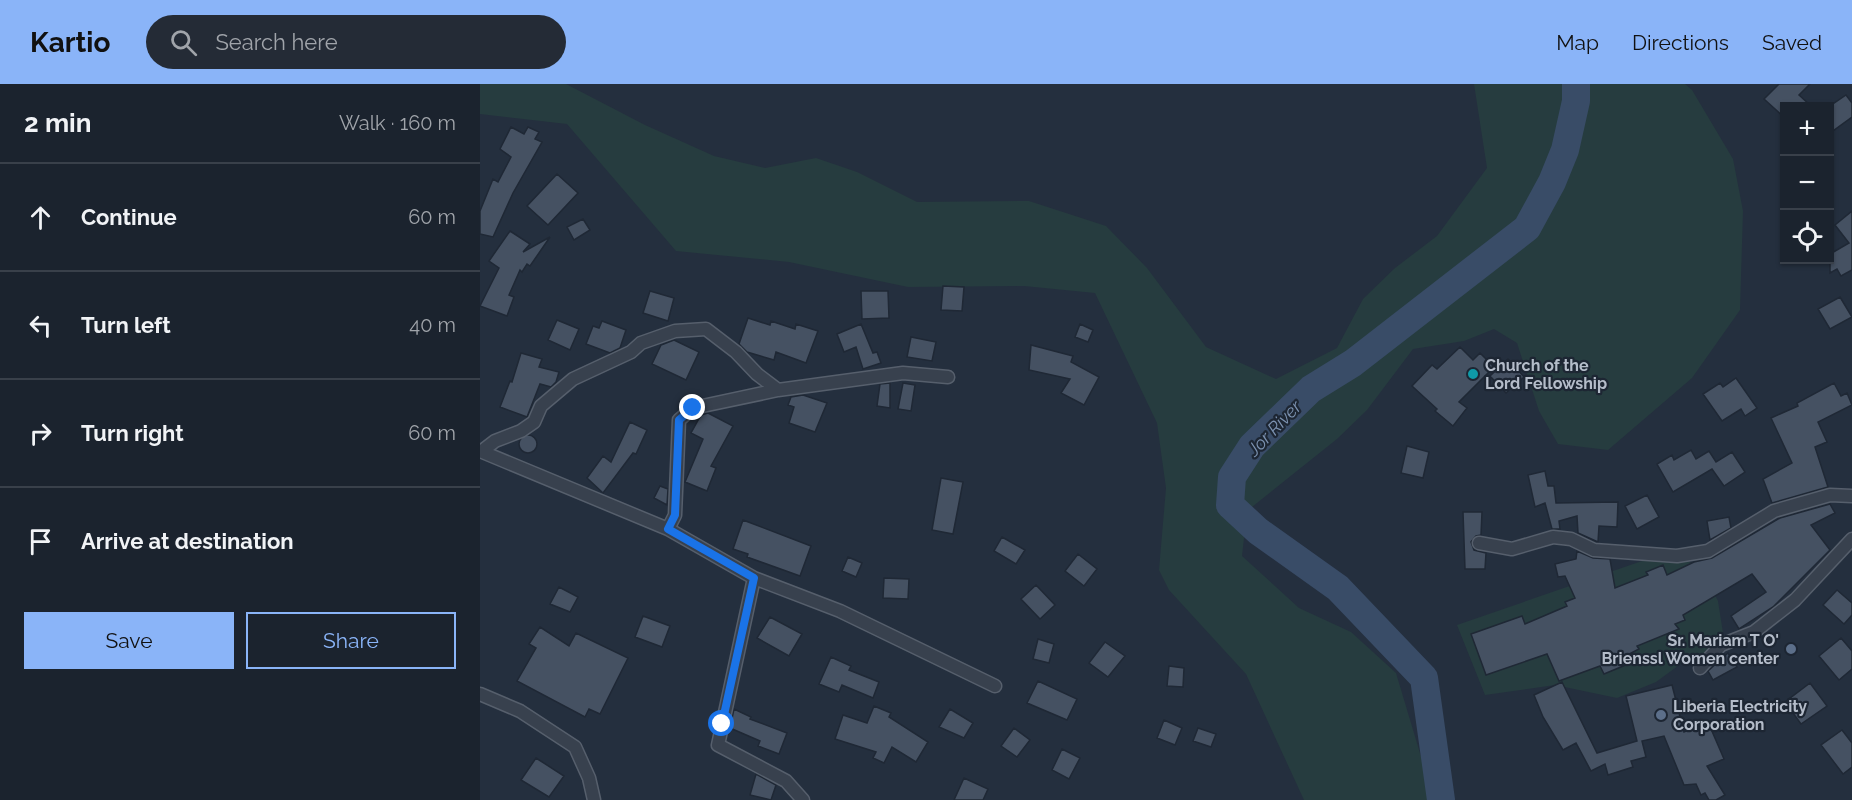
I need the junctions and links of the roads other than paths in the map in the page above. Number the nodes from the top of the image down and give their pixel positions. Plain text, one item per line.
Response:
1 (948, 376) dead end
2 (778, 390) junction
3 (481, 451) edge
4 (1852, 496) edge
5 (668, 529) junction
6 (1852, 539) edge
7 (1479, 543) dead end
8 (754, 578) junction
9 (1700, 668) dead end
10 (995, 686) dead end
11 (480, 694) edge
12 (594, 800) edge
13 (803, 800) edge

1 - 2 street
2 - 3 street
2 - 5 street
3 - 5 street
4 - 7 street
5 - 8 street
6 - 9 street
8 - 10 street
8 - 13 street
11 - 12 street

